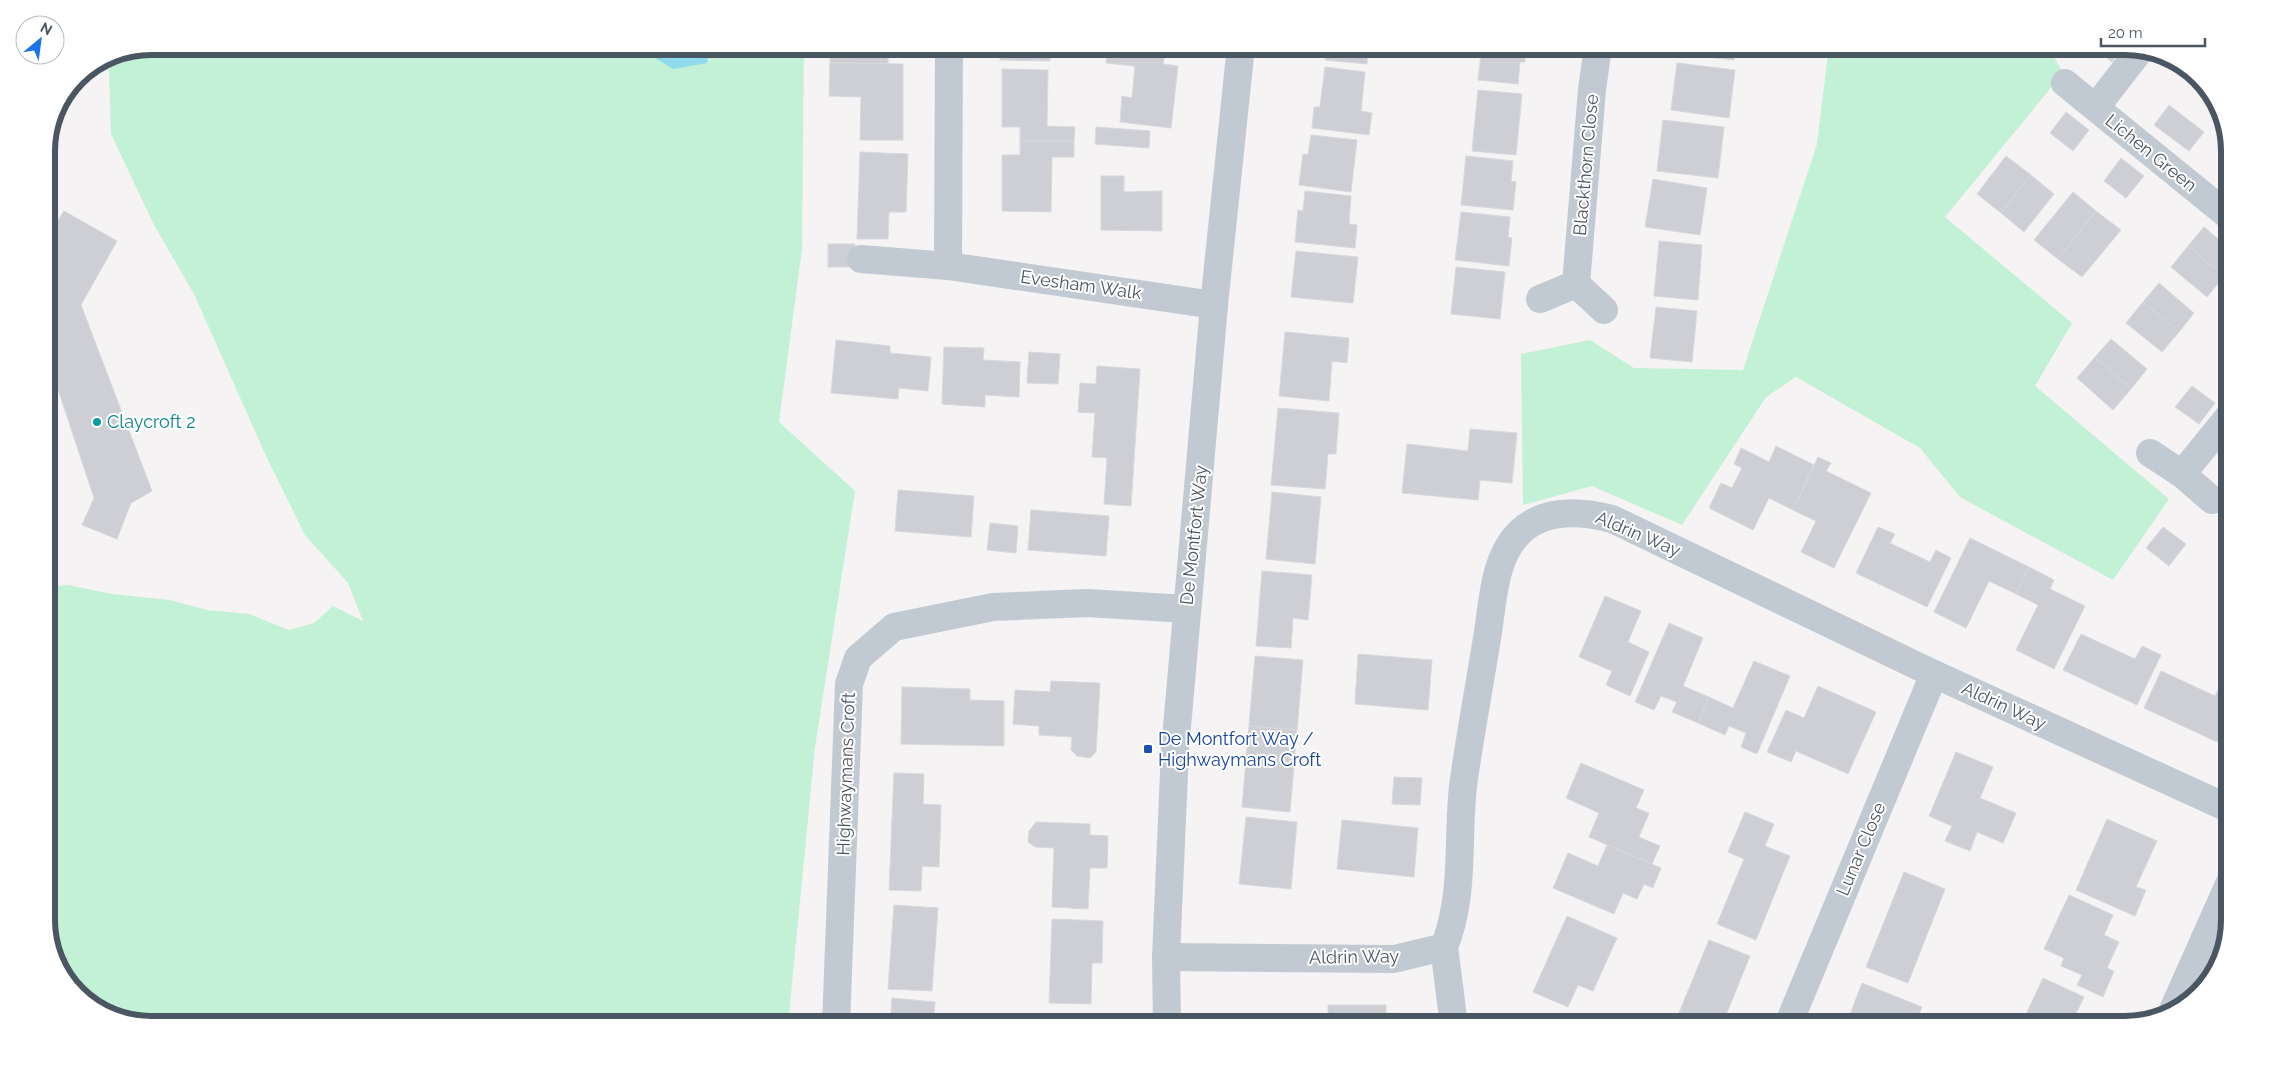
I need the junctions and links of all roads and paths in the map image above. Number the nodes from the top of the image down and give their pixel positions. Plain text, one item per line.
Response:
1 (949, 55) edge
2 (1239, 55) edge
3 (1597, 55) edge
4 (2136, 56) edge
5 (2065, 83) dead end
6 (2096, 107) junction
7 (2221, 210) edge
8 (861, 259) dead end
9 (948, 266) junction
10 (1576, 284) junction
11 (1540, 299) dead end
12 (1214, 305) junction
13 (1604, 310) dead end
14 (2221, 426) edge
15 (2150, 453) dead end
16 (2182, 474) junction
17 (2212, 500) dead end
18 (1187, 609) junction
19 (1934, 674) junction
20 (2221, 805) edge
21 (2221, 902) edge
22 (1444, 947) junction
23 (1166, 957) junction
24 (2177, 1000) edge
25 (836, 1016) edge
26 (1167, 1016) edge
27 (1453, 1016) edge
28 (1792, 1016) edge

1 - 9 street
2 - 12 street, De Montfort Way
3 - 10 street, Blackthorn Close
4 - 6 street, Lichen Green
5 - 6 street, Lichen Green
6 - 7 street, Lichen Green
8 - 9 street, Evesham Walk
9 - 12 street, Evesham Walk
10 - 11 street
10 - 13 street
12 - 18 street, De Montfort Way
14 - 16 street
15 - 16 street
16 - 17 street
18 - 23 street, De Montfort Way
18 - 25 street, Highwaymans Croft
19 - 20 street, Aldrin Way
19 - 22 street, Aldrin Way
19 - 28 street, Lunar Close
21 - 24 street
22 - 23 street, Aldrin Way
22 - 27 street
23 - 26 street, De Montfort Way

